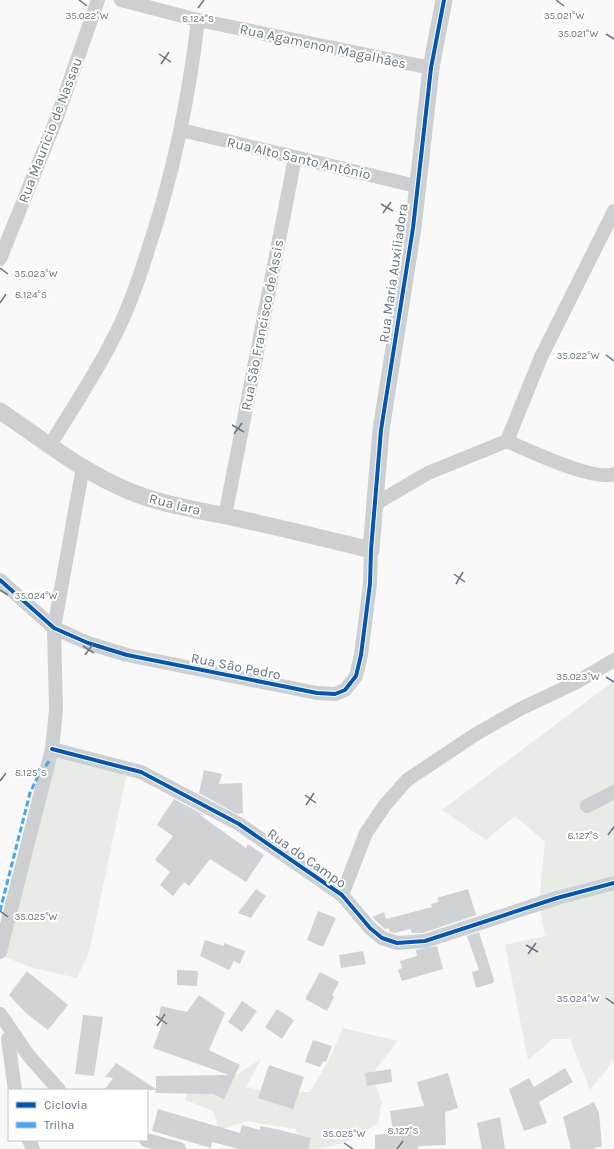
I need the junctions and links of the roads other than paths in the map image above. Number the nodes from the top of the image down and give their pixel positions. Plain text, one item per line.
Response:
1 (98, 0) edge
2 (121, 0) edge
3 (444, 0) edge
4 (198, 20) junction
5 (431, 68) junction
6 (181, 130) junction
7 (295, 158) junction
8 (416, 186) junction
9 (614, 211) edge
10 (0, 259) edge
11 (0, 411) edge
12 (507, 441) junction
13 (50, 445) junction
14 (83, 467) junction
15 (614, 474) edge
16 (375, 504) junction
17 (225, 516) junction
18 (371, 550) junction
19 (0, 580) edge
20 (54, 628) junction
21 (614, 660) edge
22 (52, 749) junction
23 (614, 792) edge
24 (587, 806) dead end
25 (614, 884) edge
26 (342, 895) junction
27 (0, 952) edge
28 (0, 1014) edge
29 (7, 1039) edge
30 (15, 1089) edge
31 (58, 1089) edge
32 (148, 1141) edge
33 (179, 1149) edge

1 - 10 street, Rua Mauricio de Nassau
2 - 4 street, Rua Agamenon Magalhães
3 - 5 street, Rua Maria Auxiliadora
4 - 5 street, Rua Agamenon Magalhães
4 - 6 street
5 - 8 street, Rua Maria Auxiliadora
6 - 7 street, Rua Alto Santo Antônio
6 - 13 street
7 - 8 street, Rua Alto Santo Antônio
7 - 17 street, Rua São Francisco de Assis
8 - 16 street, Rua Maria Auxiliadora
9 - 12 street
11 - 13 street, Rua Iara
12 - 15 street
12 - 16 street
13 - 14 street, Rua Iara
14 - 17 street, Rua Iara
14 - 20 street
16 - 18 street, Rua Maria Auxiliadora
17 - 18 street, Rua Iara
18 - 20 street, Rua São Pedro
19 - 20 street, Rua São Pedro
20 - 22 street
21 - 26 street, Rua do Campo
22 - 26 street, Rua do Campo
22 - 27 street
23 - 24 street
25 - 26 street, Rua do Campo
28 - 29 street
29 - 30 street
29 - 31 street
32 - 33 street

